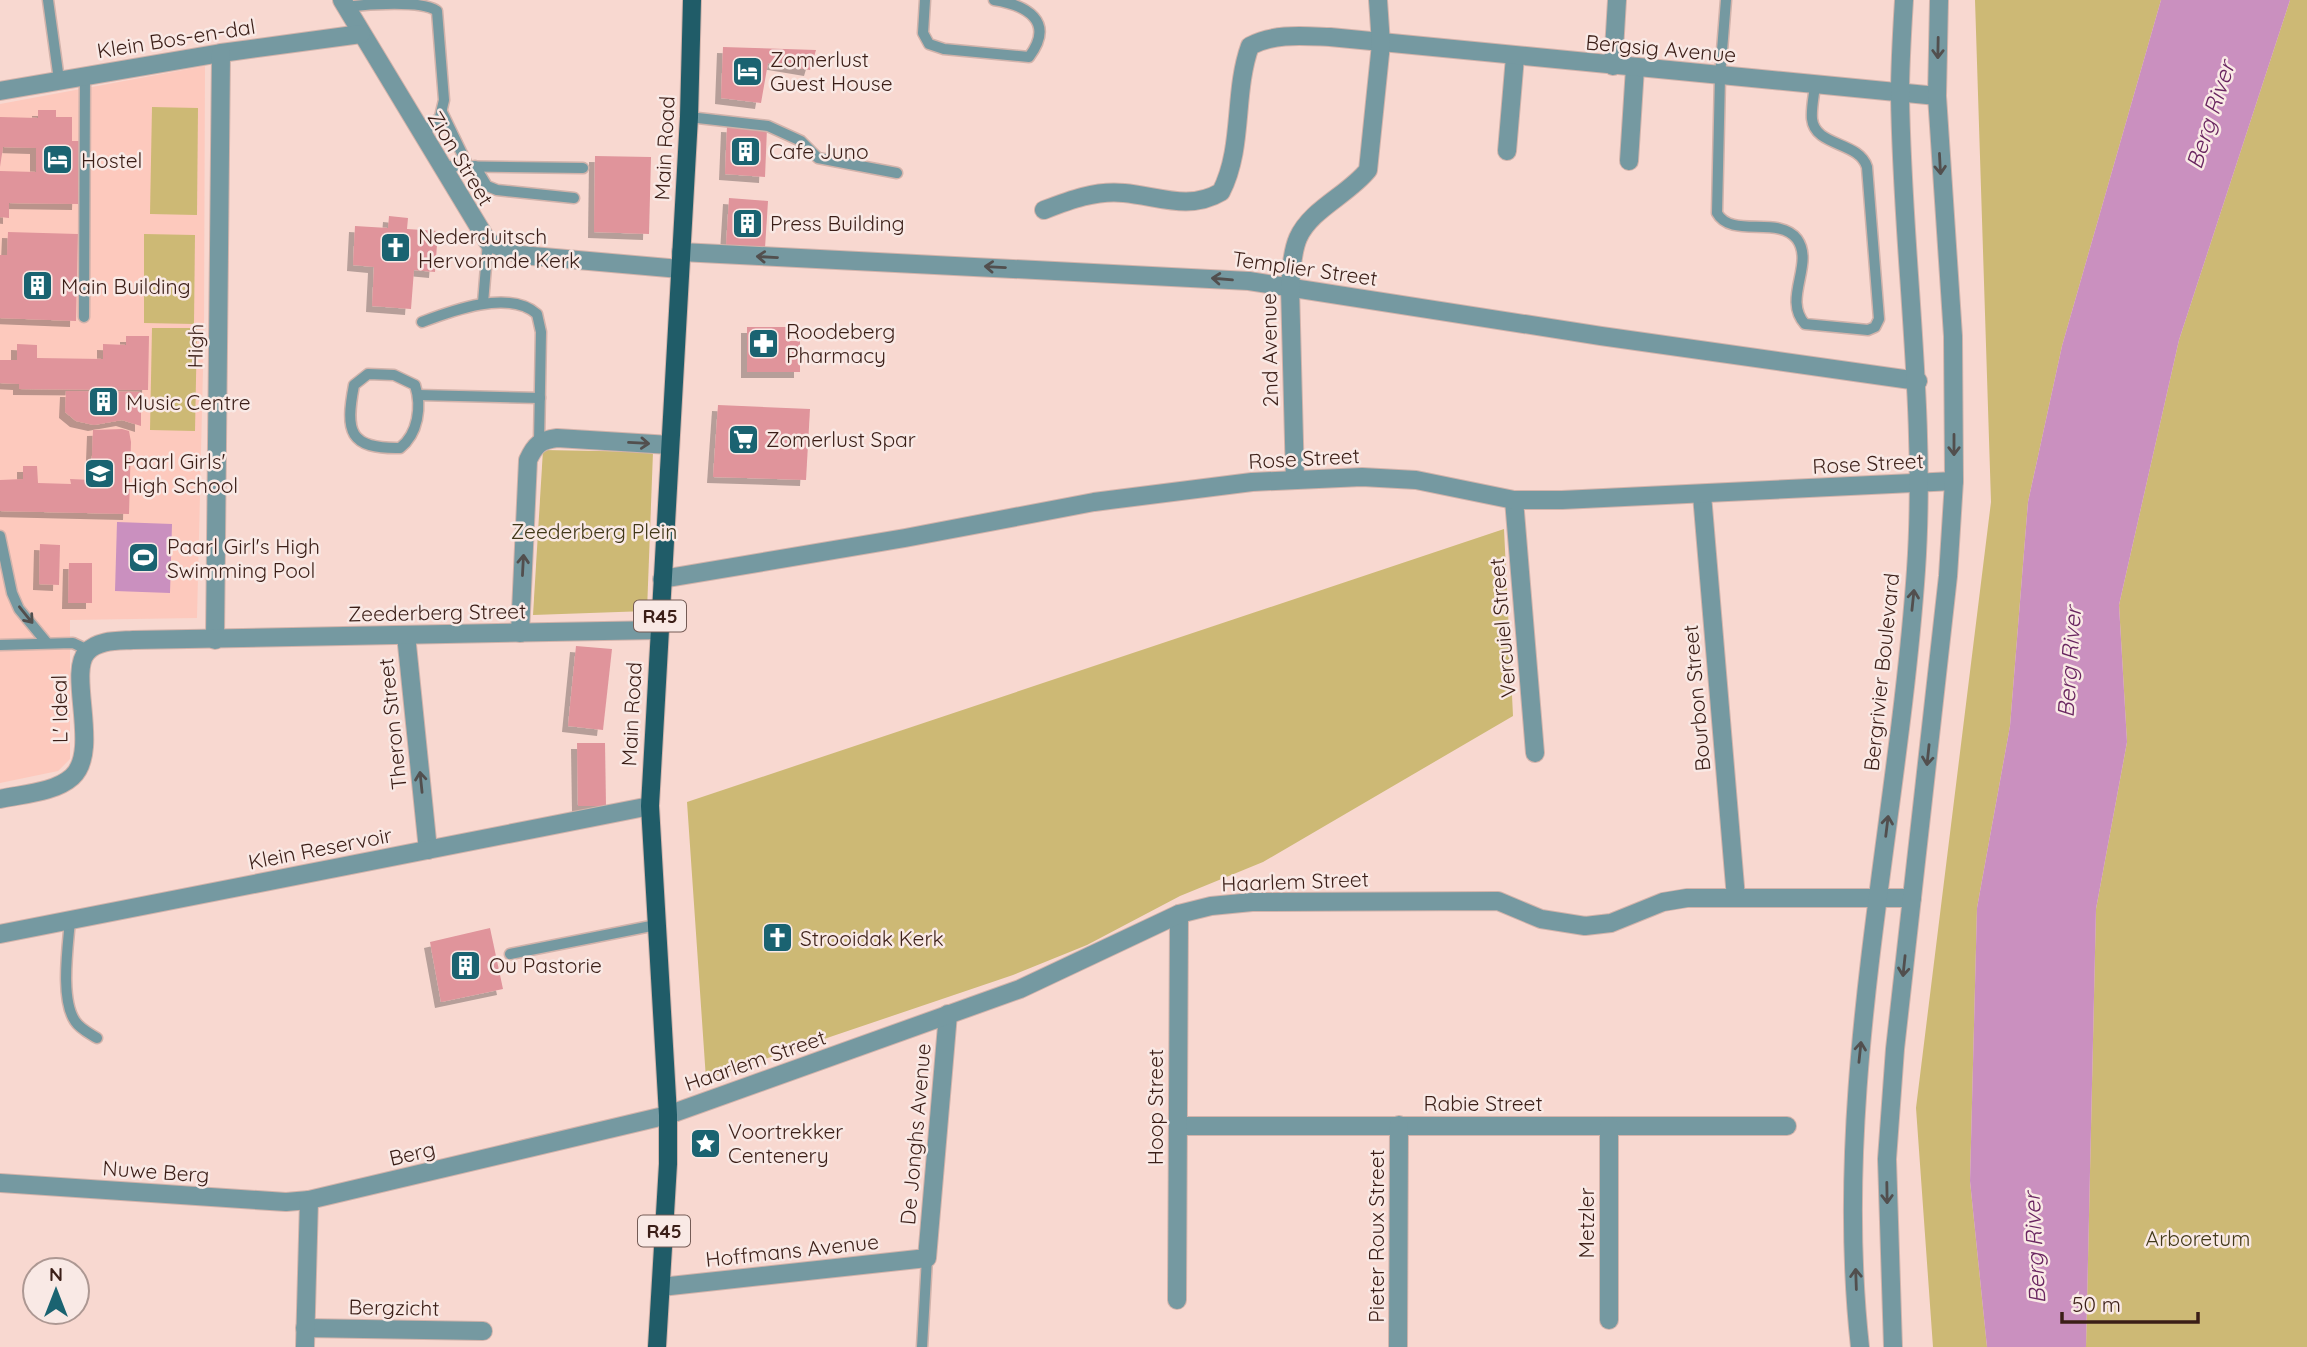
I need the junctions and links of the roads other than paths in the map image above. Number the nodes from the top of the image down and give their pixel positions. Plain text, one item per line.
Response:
1 (48, 0) edge
2 (692, 0) edge
3 (925, 0) edge
4 (994, 0) edge
5 (1377, 0) edge
6 (1617, 0) edge
7 (1726, 0) edge
8 (1904, 0) edge
9 (1939, 0) edge
10 (344, 3) edge
11 (360, 34) junction
12 (1381, 44) junction
13 (221, 52) junction
14 (1515, 57) junction
15 (1613, 66) junction
16 (1635, 68) junction
17 (85, 75) junction
18 (1720, 76) junction
19 (59, 80) junction
20 (1815, 85) junction
21 (0, 91) edge
22 (1900, 94) junction
23 (1937, 96) junction
24 (442, 112) junction
25 (688, 117) junction
26 (421, 136) junction
27 (1507, 151) dead end
28 (1629, 161) dead end
29 (439, 166) junction
30 (472, 166) junction
31 (583, 168) dead end
32 (897, 173) dead end
33 (574, 198) dead end
34 (1044, 210) dead end
35 (488, 242) junction
36 (681, 260) junction
37 (1290, 287) junction
38 (483, 303) junction
39 (84, 317) dead end
40 (422, 322) dead end
41 (1918, 381) junction
42 (418, 395) junction
43 (540, 398) junction
44 (539, 442) junction
45 (670, 445) junction
46 (1295, 480) junction
47 (1954, 481) junction
48 (1920, 482) junction
49 (1702, 495) junction
50 (1514, 500) junction
51 (0, 536) edge
52 (662, 579) junction
53 (659, 631) junction
54 (520, 633) junction
55 (406, 635) junction
56 (215, 640) junction
57 (47, 643) junction
58 (0, 645) edge
59 (88, 650) junction
60 (1535, 753) dead end
61 (0, 799) edge
62 (649, 806) junction
63 (428, 850) junction
64 (1878, 896) junction
65 (1736, 898) junction
66 (1912, 898) junction
67 (1179, 914) junction
68 (70, 920) junction
69 (656, 925) junction
70 (0, 934) edge
71 (510, 954) dead end
72 (948, 1014) junction
73 (97, 1038) dead end
74 (668, 1115) junction
75 (1399, 1125) junction
76 (1178, 1126) junction
77 (1609, 1126) junction
78 (1787, 1126) dead end
79 (0, 1183) edge
80 (309, 1200) junction
81 (927, 1258) junction
82 (661, 1287) junction
83 (1177, 1300) dead end
84 (1609, 1320) dead end
85 (305, 1328) junction
86 (483, 1331) dead end
87 (305, 1347) edge
88 (657, 1347) edge
89 (922, 1347) edge
90 (1398, 1347) edge
91 (1860, 1347) edge
92 (1893, 1347) edge

1 - 19 lane
2 - 25 main road, Main Road / R45
3 - 4 lane
5 - 12 street, 2nd Avenue
6 - 15 street
7 - 18 lane
8 - 22 street, Bergrivier Boulevard
9 -> 23 street
10 - 11 street, Zion Street
10 - 24 lane
11 - 13 street, Klein Bos-en-dal
11 - 26 street, Zion Street
12 - 14 street, Bergsig Avenue
12 - 34 street, Bergsig Avenue
12 - 37 street, 2nd Avenue
13 - 17 street, Klein Bos-en-dal
13 - 56 street, High
14 - 15 street, Bergsig Avenue
14 - 27 street
15 - 16 street, Bergsig Avenue
16 - 18 street, Bergsig Avenue
16 - 28 street
17 - 19 street, Klein Bos-en-dal
17 - 39 lane
18 - 20 street, Bergsig Avenue
18 - 20 lane
19 - 21 street, Klein Bos-en-dal
20 - 22 street, Bergsig Avenue
22 - 23 street, Bergsig Avenue
22 - 41 street, Bergrivier Boulevard
23 -> 47 street
24 - 26 lane
24 - 30 lane
25 - 32 lane
25 - 36 main road, Main Road / R45
26 - 29 street, Zion Street
29 - 30 lane
29 - 35 street, Zion Street
30 - 31 lane
30 - 33 lane
35 - 36 street
35 - 38 lane
37 -> 36 street, Templier Street
36 - 45 main road, Main Road / R45
37 - 41 street, Templier Street
37 - 46 street, 2nd Avenue
38 - 40 lane
38 - 43 lane
41 - 48 street, Bergrivier Boulevard
42 - 42 lane
42 - 43 lane
43 - 44 lane
44 -> 45 street
54 -> 44 street
45 - 52 main road, Main Road / R45
46 - 50 street, Rose Street
46 - 52 street, Rose Street
47 - 48 street, Rose Street
47 -> 66 street
48 - 49 street, Rose Street
64 -> 48 street, Bergrivier Boulevard
49 - 50 street, Rose Street
49 - 65 street, Bourbon Street
50 - 60 street, Vercuiel Street
51 -> 57 lane
52 - 53 main road, Main Road / R45
53 - 54 street, Zeederberg Street
53 - 62 main road, Main Road / R45
54 - 55 street, Zeederberg Street
55 - 56 street, Zeederberg Street
63 -> 55 street, Theron Street
56 - 59 street, L' Ideal
57 - 58 lane
57 - 59 lane
59 - 61 street, L' Ideal
62 - 63 street, Klein Reservoir
62 - 69 main road, Main Road / R45
63 - 68 street, Klein Reservoir
64 - 65 street, Haarlem Street
64 - 66 street, Haarlem Street
91 -> 64 street, Bergrivier Boulevard
65 - 67 street, Haarlem Street
66 -> 92 street
67 - 72 street, Haarlem Street
67 - 76 street, Hoop Street
68 - 70 street, Klein Reservoir
68 - 73 lane
69 - 71 lane
69 - 74 main road, Main Road / R45
72 - 74 street, Haarlem Street
72 - 81 street, De Jonghs Avenue
74 - 80 street, Berg
74 - 82 main road, Main Road / R45
75 - 76 street, Rabie Street
75 - 77 street, Rabie Street
75 - 90 street, Pieter Roux Street
76 - 83 street, Hoop Street
77 - 78 street, Rabie Street
77 - 84 street, Metzler
79 - 80 street, Nuwe Berg
80 - 85 street
81 - 82 street, Hoffmans Avenue
81 - 89 lane
82 - 88 main road, Main Road / R45
85 - 86 street, Bergzicht
85 - 87 street

